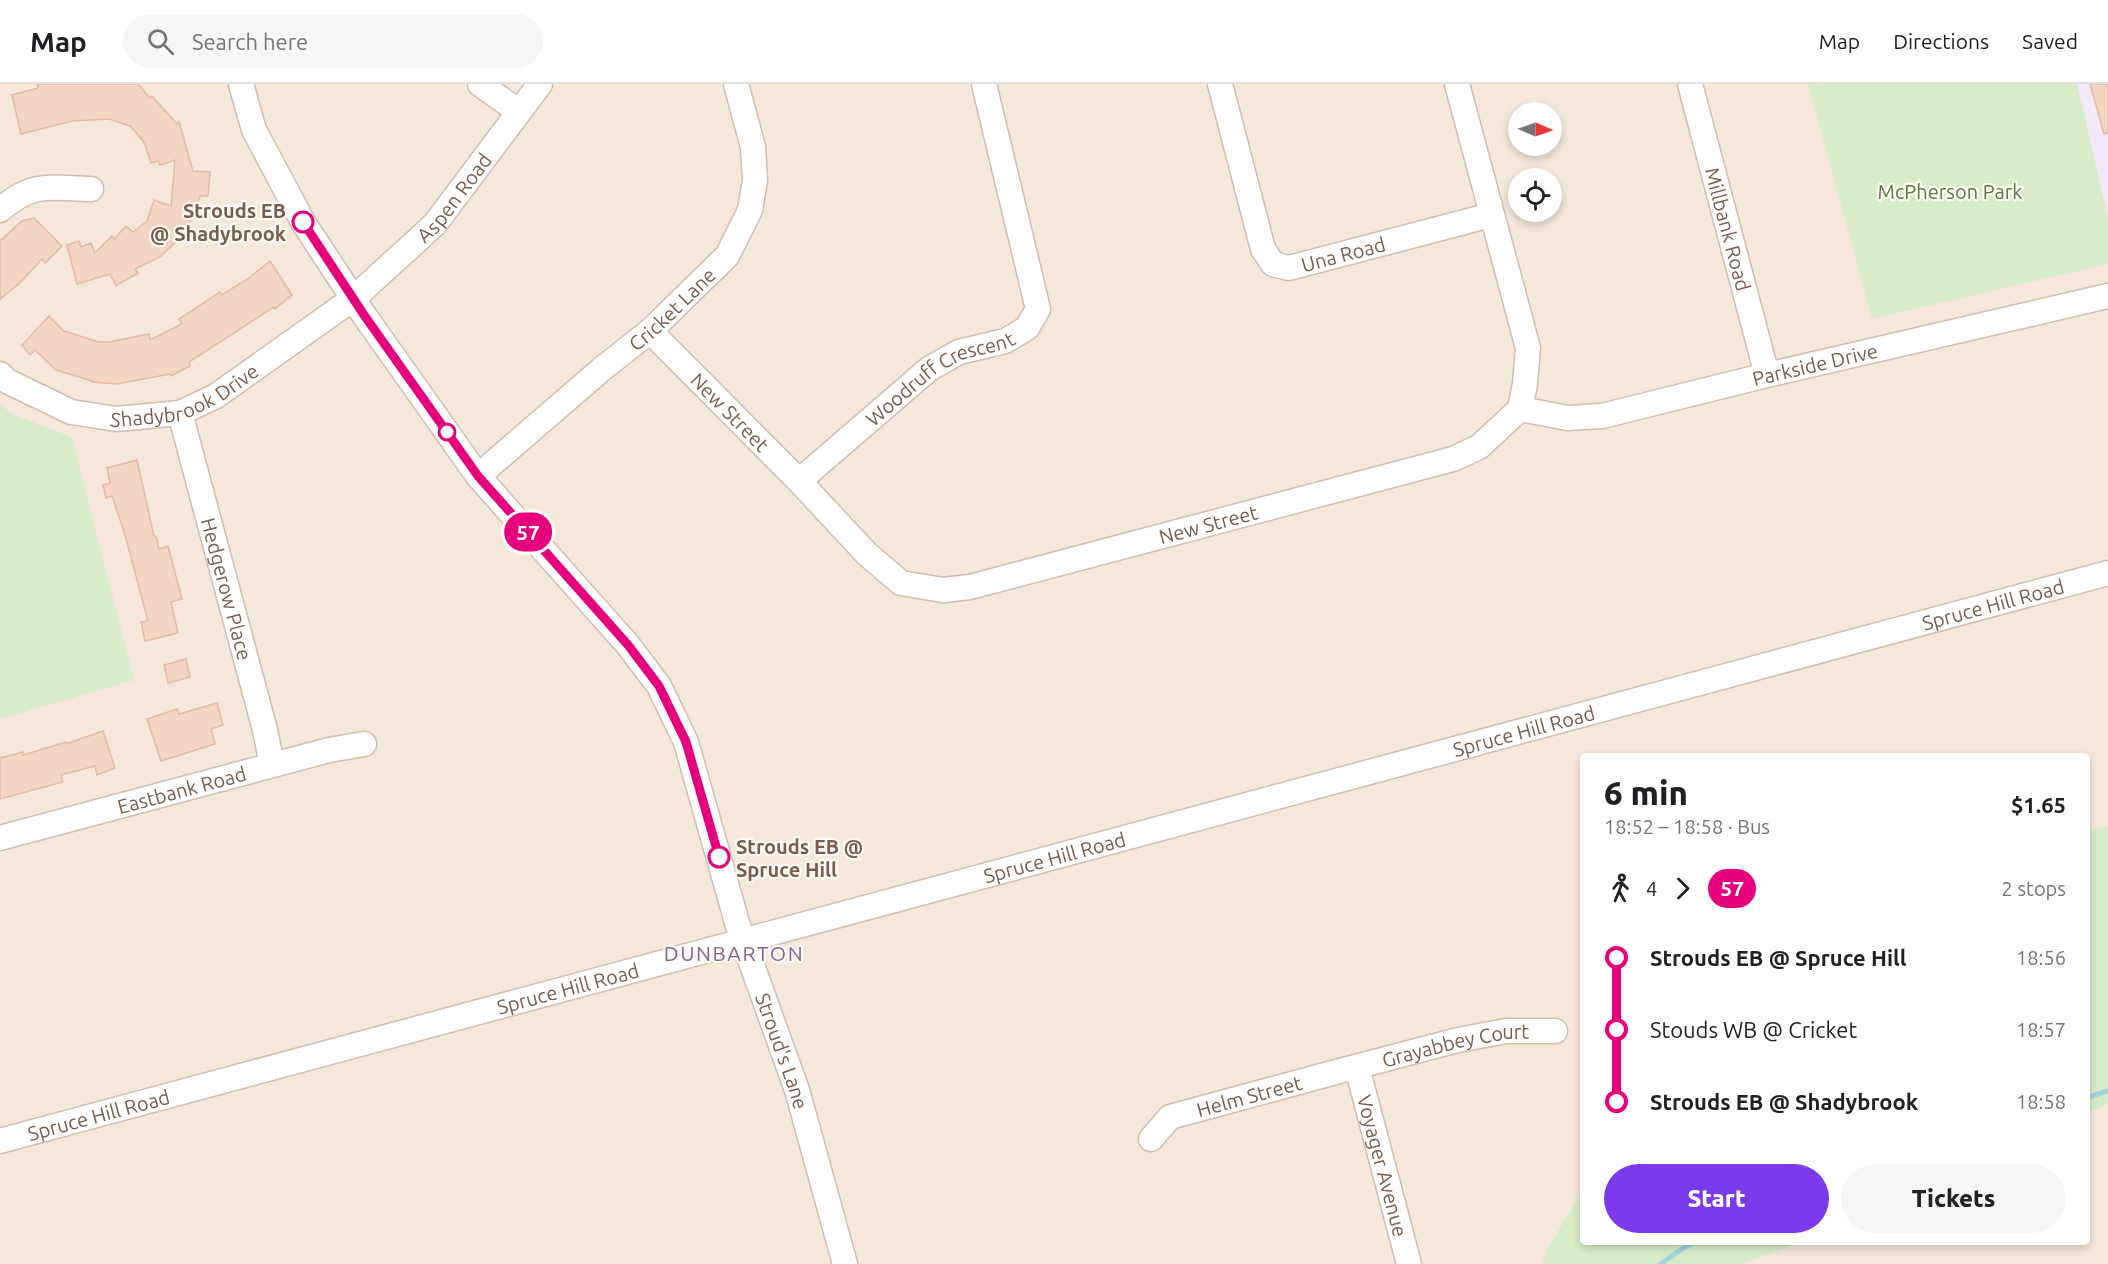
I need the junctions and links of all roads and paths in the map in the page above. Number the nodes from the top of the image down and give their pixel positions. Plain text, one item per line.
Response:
1 (241, 84) edge
2 (480, 84) edge
3 (540, 84) edge
4 (736, 84) edge
5 (984, 84) edge
6 (1220, 84) edge
7 (1457, 84) edge
8 (1690, 84) edge
9 (519, 112) junction
10 (91, 189) dead end
11 (0, 210) edge
12 (1491, 215) junction
13 (2108, 297) edge
14 (354, 298) junction
15 (650, 331) junction
16 (0, 374) edge
17 (1767, 375) junction
18 (1520, 409) junction
19 (180, 413) junction
20 (478, 476) junction
21 (799, 481) junction
22 (2108, 573) edge
23 (364, 744) dead end
24 (272, 765) junction
25 (0, 838) edge
26 (745, 940) junction
27 (1555, 1031) dead end
28 (1357, 1067) junction
29 (1151, 1139) dead end
30 (0, 1142) edge
31 (845, 1264) edge
32 (1409, 1264) edge

1 - 14 street, Stroud's Lane
2 - 9 street
3 - 9 street, Aspen Road
4 - 15 street, Cricket Lane
5 - 21 street, Woodruff Crescent
6 - 12 street, Una Road
7 - 12 street
8 - 17 street, Millbank Road
9 - 14 street, Aspen Road
10 - 11 street
12 - 18 street
13 - 17 street, Parkside Drive
14 - 19 street, Shadybrook Drive
14 - 20 street, Stroud's Lane
15 - 20 street, Cricket Lane
15 - 21 street, New Street
16 - 19 street, Shadybrook Drive
17 - 18 street, Parkside Drive
18 - 21 street, New Street
19 - 24 street, Hedgerow Place
20 - 26 street, Stroud's Lane
22 - 26 street, Spruce Hill Road
23 - 24 street, Eastbank Road
24 - 25 street, Eastbank Road
26 - 30 street, Spruce Hill Road
26 - 31 street, Stroud's Lane
27 - 28 street, Grayabbey Court
28 - 29 street, Helm Street
28 - 32 street, Voyager Avenue

